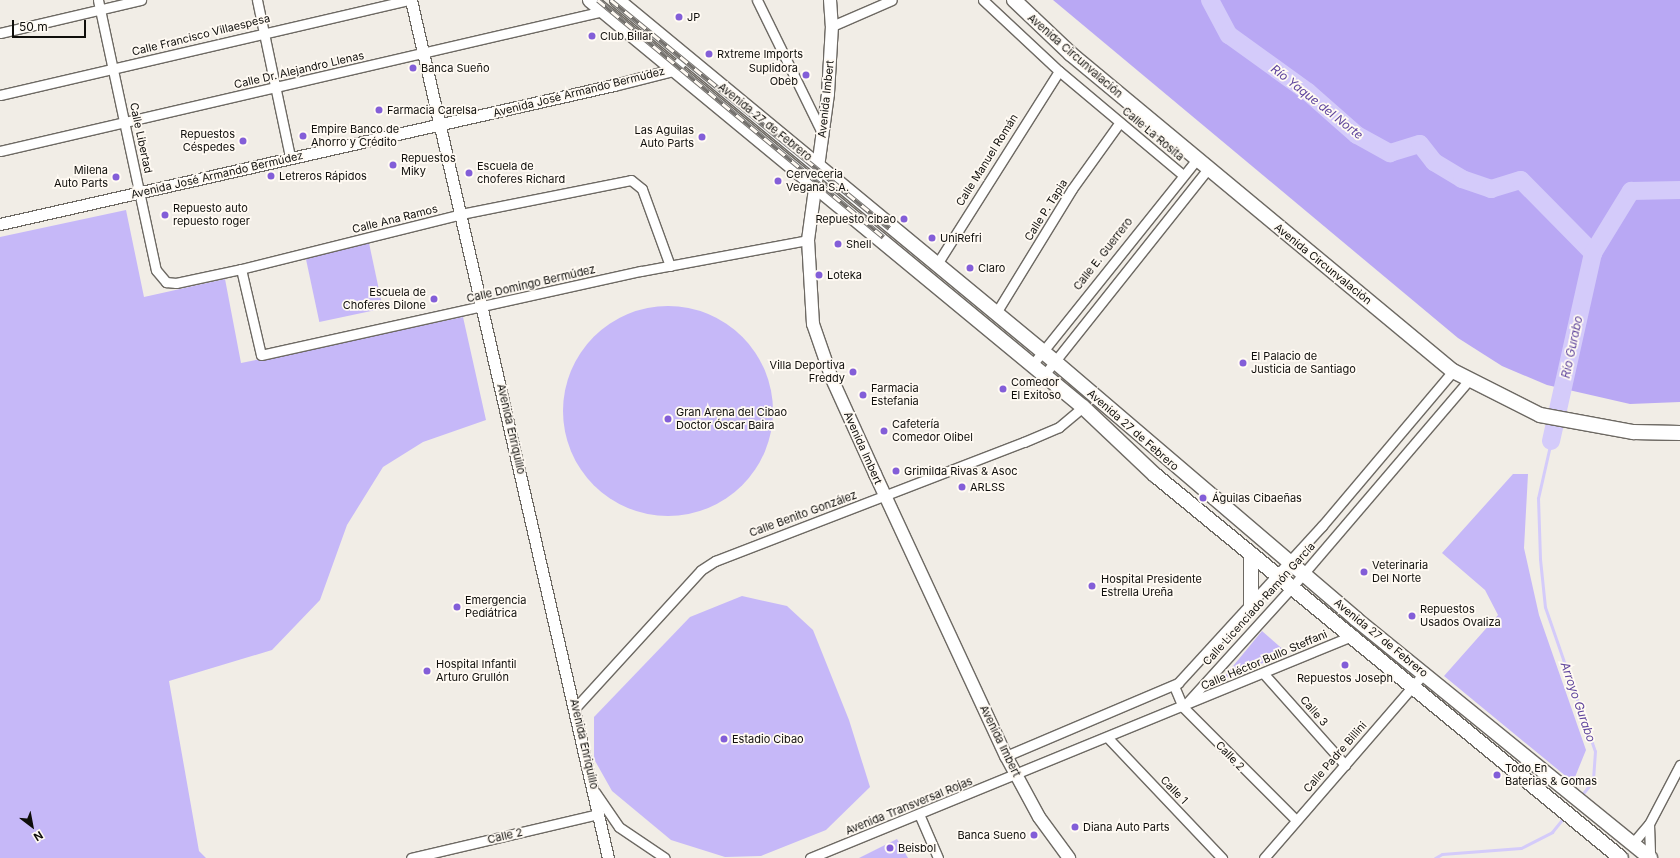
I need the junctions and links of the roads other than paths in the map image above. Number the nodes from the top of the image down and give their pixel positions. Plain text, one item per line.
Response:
1 (141, 0) edge
2 (257, 0) edge
3 (410, 0) edge
4 (590, 0) edge
5 (617, 0) edge
6 (757, 0) edge
7 (830, 0) edge
8 (892, 0) edge
9 (983, 0) edge
10 (1014, 0) edge
11 (99, 5) edge
12 (603, 11) junction
13 (832, 26) junction
14 (265, 32) junction
15 (0, 33) edge
16 (424, 53) junction
17 (685, 57) junction
18 (113, 69) junction
19 (673, 70) junction
20 (1059, 71) junction
21 (276, 87) junction
22 (0, 95) edge
23 (126, 122) junction
24 (1120, 122) junction
25 (440, 125) junction
26 (822, 135) junction
27 (0, 151) edge
28 (290, 157) junction
29 (1196, 160) junction
30 (819, 165) junction
31 (1208, 169) junction
32 (1183, 175) junction
33 (815, 186) junction
34 (141, 193) junction
35 (461, 214) junction
36 (0, 224) edge
37 (808, 240) junction
38 (937, 264) junction
39 (670, 266) junction
40 (241, 269) junction
41 (162, 279) joint
42 (483, 307) junction
43 (996, 313) junction
44 (1041, 351) junction
45 (1053, 360) junction
46 (1032, 365) junction
47 (1453, 371) junction
48 (1044, 375) junction
49 (1469, 380) junction
50 (1083, 407) junction
51 (1680, 434) edge
52 (886, 497) junction
53 (1251, 554) junction
54 (1291, 562) junction
55 (1304, 573) junction
56 (1279, 575) junction
57 (1293, 586) junction
58 (1251, 605) junction
59 (1354, 636) junction
60 (1424, 673) junction
61 (1264, 674) junction
62 (1413, 684) junction
63 (1174, 686) junction
64 (1183, 707) junction
65 (576, 708) junction
66 (1108, 738) junction
67 (1006, 756) junction
68 (1345, 765) junction
69 (1680, 765) edge
70 (1016, 775) junction
71 (596, 792) junction
72 (599, 814) junction
73 (919, 814) junction
74 (1296, 820) junction
75 (1649, 824) junction
76 (1632, 844) junction
77 (1067, 857) edge
78 (410, 858) edge
79 (608, 858) edge
80 (665, 858) edge
81 (810, 858) edge
82 (938, 858) edge
83 (1222, 858) edge
84 (1264, 858) edge
85 (1620, 858) edge
86 (1650, 858) edge

1 - 11 street
2 - 14 street
3 - 14 street, Calle Francisco Villaespesa
3 - 16 street, Avenida Enriquillo
4 - 12 main road, Avenida 27 de Febrero
5 - 17 main road, Avenida 27 de Febrero
6 - 26 street
7 - 13 main road, Avenida Imbert
8 - 13 street
9 - 20 street, Calle La Rosita
10 - 29 main road, Avenida Circunvalación
11 - 15 street
11 - 18 street, Calle Libertad
12 - 16 street, Calle Dr. Alejandro Llenas
12 - 19 main road, Avenida 27 de Febrero
13 - 26 main road, Avenida Imbert
14 - 18 street, Calle Francisco Villaespesa
14 - 21 street
16 - 21 street, Calle Dr. Alejandro Llenas
16 - 25 street, Avenida Enriquillo
17 - 19 street, Avenida José Armando Bermúdez
17 - 30 main road, Avenida 27 de Febrero
18 - 22 street, Calle Francisco Villaespesa
18 - 23 street, Calle Libertad
19 - 25 street, Avenida José Armando Bermúdez
19 - 33 main road, Avenida 27 de Febrero
20 - 24 street, Calle La Rosita
20 - 38 street, Calle Manuel Román
21 - 23 street, Calle Dr. Alejandro Llenas
21 - 28 street
23 - 27 street, Calle Dr. Alejandro Llenas
23 - 34 street, Calle Libertad
24 - 32 street, Calle La Rosita
24 - 43 street, Calle P. Tapia
25 - 28 street, Avenida José Armando Bermúdez
25 - 35 street, Avenida Enriquillo
26 - 30 main road, Avenida Imbert
28 - 34 street, Avenida José Armando Bermúdez
29 - 31 main road, Avenida Circunvalación
29 - 32 street, Calle E. Guerrero
30 - 33 main road, Avenida Imbert
30 - 38 main road, Avenida 27 de Febrero
31 - 45 street
31 - 47 main road, Avenida Circunvalación
32 - 44 street, Calle E. Guerrero
33 - 37 main road, Avenida Imbert
33 - 46 main road, Avenida 27 de Febrero
34 - 36 street, Avenida José Armando Bermúdez
34 - 41 street, Calle Libertad
35 - 39 street, Calle Ana Ramos
35 - 40 street, Calle Ana Ramos
35 - 42 street, Avenida Enriquillo
37 - 39 street, Calle Domingo Bermúdez
37 - 52 main road, Avenida Imbert
38 - 43 main road, Avenida 27 de Febrero
39 - 42 street, Calle Domingo Bermúdez
40 - 41 street, Calle Ana Ramos
40 - 42 street, Calle Domingo Bermúdez
42 - 65 street, Avenida Enriquillo
43 - 44 main road, Avenida 27 de Febrero
44 - 45 main road, Avenida 27 de Febrero
44 - 46 street, Calle E. Guerrero
45 - 48 street
45 - 54 main road, Avenida 27 de Febrero
46 - 48 main road, Avenida 27 de Febrero
47 - 49 main road, Avenida Circunvalación
47 - 54 street, Calle Licenciado Ramón García
48 - 50 main road, Avenida 27 de Febrero
49 - 51 main road, Avenida Circunvalación
49 - 55 street, Calle Licenciado Ramón García
50 - 52 street, Calle Benito González
50 - 53 main road, Avenida 27 de Febrero
52 - 65 street, Calle Benito González
52 - 67 main road, Avenida Imbert
53 - 56 main road, Avenida 27 de Febrero
53 - 58 main road
54 - 55 main road, Avenida 27 de Febrero
54 - 56 street, Calle Licenciado Ramón García
55 - 57 street, Calle Licenciado Ramón García
55 - 60 main road, Avenida 27 de Febrero
56 - 57 main road, Avenida 27 de Febrero
56 - 58 street, Calle Licenciado Ramón García
57 - 59 main road, Avenida 27 de Febrero
57 - 64 street, Calle Licenciado Ramón García
58 - 63 street, Calle Licenciado Ramón García
59 - 61 street, Calle Héctor Bullo Steffani
59 - 62 main road, Avenida 27 de Febrero
60 - 62 street, Calle Padre Billini
60 - 76 main road, Avenida 27 de Febrero
61 - 64 street, Calle Héctor Bullo Steffani
61 - 68 street, Calle 3
62 - 68 street, Calle Padre Billini
62 - 85 main road, Avenida 27 de Febrero
63 - 64 street, Calle 2
63 - 67 street, Calle Licenciado Ramón García
64 - 66 street, Calle Licenciado Ramón García
64 - 74 street, Calle 2
65 - 71 street, Avenida Enriquillo
66 - 70 street, Calle Licenciado Ramón García
66 - 83 street, Calle 1
67 - 70 main road, Avenida Imbert
68 - 74 street, Calle Padre Billini
69 - 75 street
70 - 73 street, Avenida Transversal Rojas
70 - 77 main road, Avenida Imbert
71 - 72 street, Avenida Enriquillo
71 - 80 street
72 - 78 street, Calle 2
72 - 79 street, Avenida Enriquillo
73 - 81 street, Avenida Transversal Rojas
73 - 82 street
74 - 84 street, Calle Padre Billini
75 - 76 street
75 - 86 street
76 - 86 main road, Avenida 27 de Febrero

